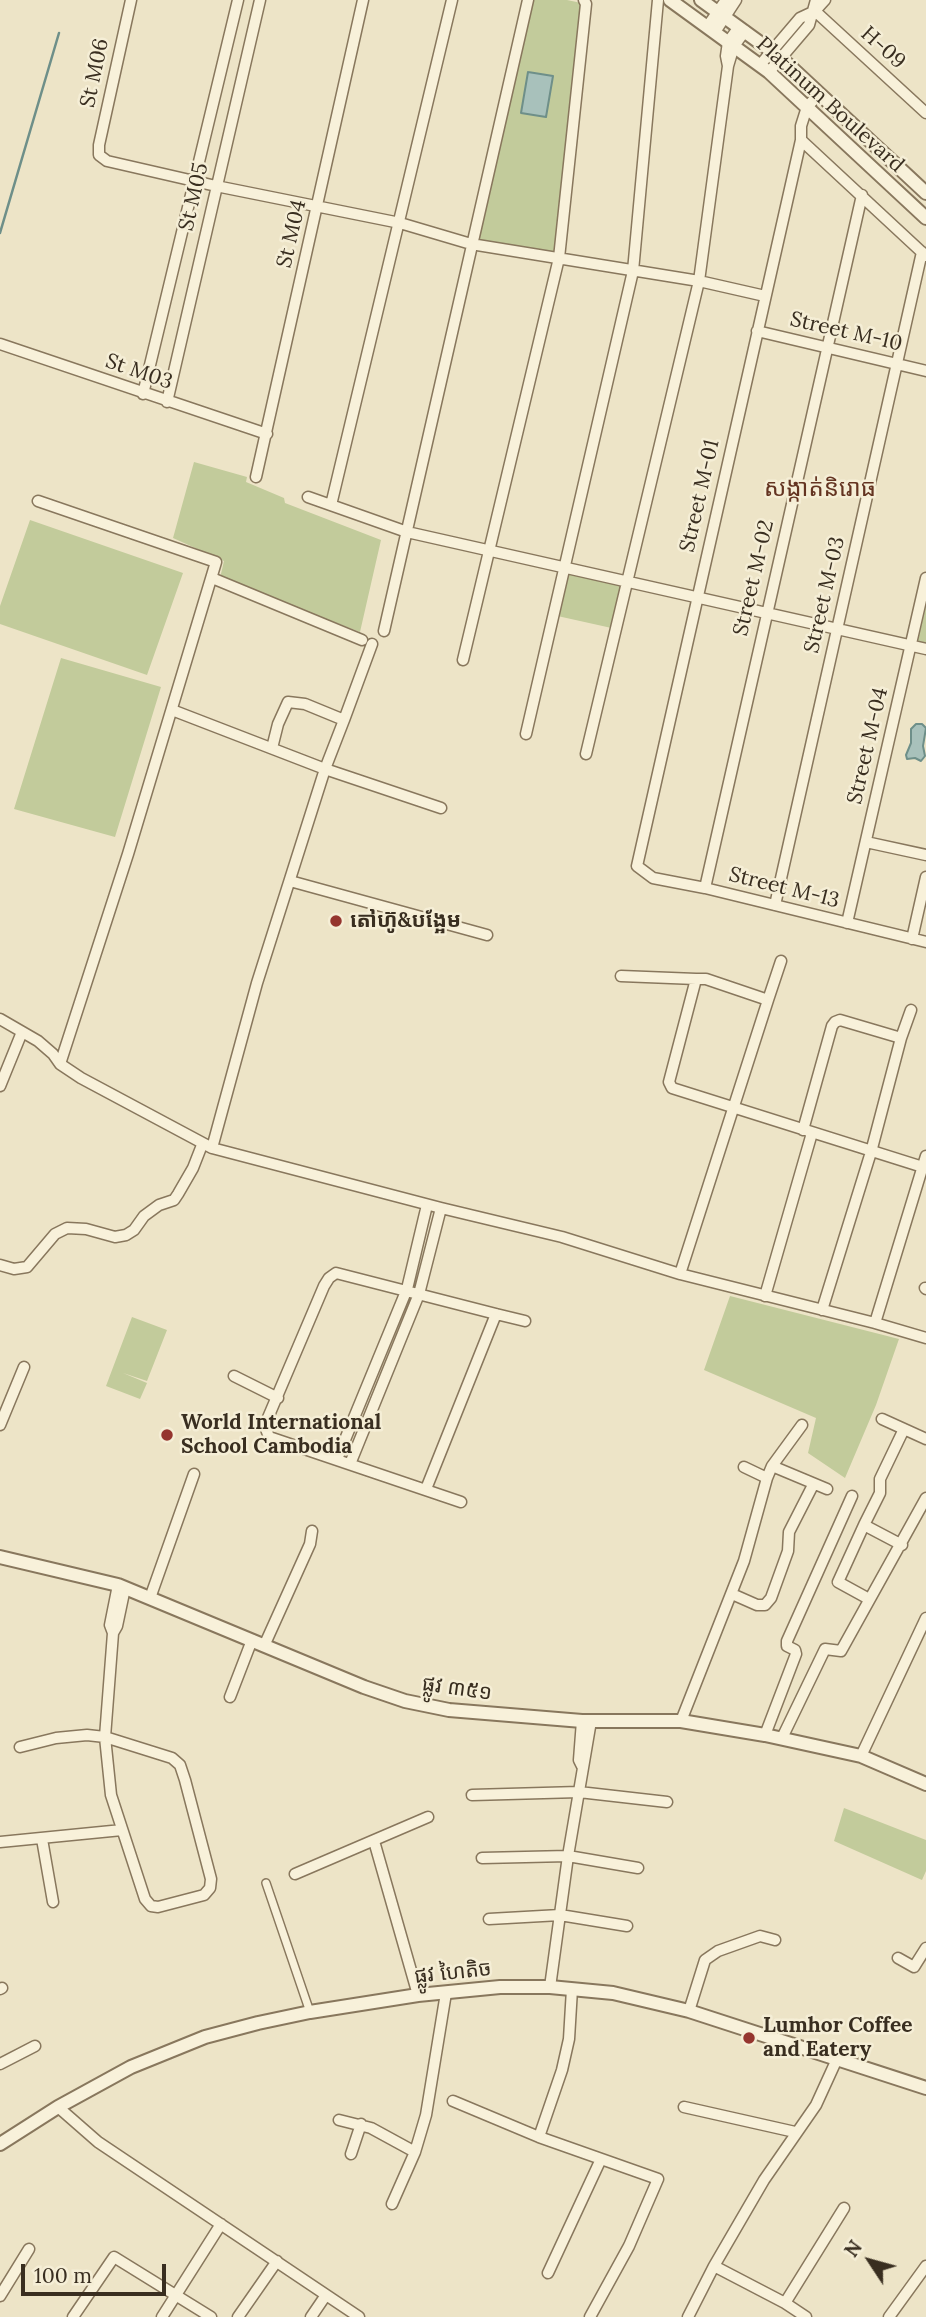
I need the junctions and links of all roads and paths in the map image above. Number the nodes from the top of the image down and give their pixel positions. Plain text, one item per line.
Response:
1 (131, 0) edge
2 (238, 0) edge
3 (260, 0) edge
4 (363, 0) edge
5 (452, 0) edge
6 (528, 0) edge
7 (584, 0) edge
8 (661, 0) edge
9 (670, 0) edge
10 (701, 0) edge
11 (726, 0) edge
12 (736, 0) edge
13 (825, 0) edge
14 (815, 6) edge
15 (722, 15) junction
16 (742, 29) junction
17 (711, 30) junction
18 (731, 44) junction
19 (776, 54) junction
20 (764, 68) junction
21 (822, 96) junction
22 (924, 107) edge
23 (809, 109) junction
24 (801, 138) junction
25 (194, 181) junction
26 (216, 186) junction
27 (926, 194) edge
28 (862, 195) junction
29 (318, 206) junction
30 (926, 218) edge
31 (400, 223) junction
32 (471, 244) junction
33 (924, 254) edge
34 (559, 258) junction
35 (634, 271) junction
36 (699, 281) junction
37 (765, 296) junction
38 (757, 331) junction
39 (0, 344) edge
40 (827, 348) junction
41 (896, 364) junction
42 (926, 371) edge
43 (143, 394) junction
44 (167, 402) junction
45 (267, 435) junction
46 (256, 477) dead end
47 (308, 497) dead end
48 (38, 501) dead end
49 (331, 505) junction
50 (407, 532) junction
51 (490, 551) junction
52 (564, 568) junction
53 (212, 578) junction
54 (926, 578) edge
55 (627, 581) junction
56 (697, 597) junction
57 (765, 612) junction
58 (837, 629) junction
59 (384, 631) dead end
60 (911, 646) junction
61 (926, 649) edge
62 (463, 660) dead end
63 (172, 710) junction
64 (344, 720) junction
65 (526, 734) dead end
66 (272, 748) junction
67 (586, 754) dead end
68 (325, 769) junction
69 (441, 808) dead end
70 (866, 842) junction
71 (926, 855) edge
72 (637, 866) joint
73 (926, 877) edge
74 (290, 881) junction
75 (705, 888) junction
76 (775, 905) junction
77 (847, 923) junction
78 (486, 935) dead end
79 (912, 939) junction
80 (926, 942) edge
81 (782, 961) dead end
82 (621, 976) dead end
83 (695, 979) junction
84 (768, 1000) junction
85 (911, 1010) dead end
86 (0, 1019) edge
87 (22, 1032) junction
88 (901, 1038) junction
89 (60, 1064) junction
90 (0, 1086) edge
91 (735, 1106) junction
92 (808, 1131) junction
93 (207, 1146) junction
94 (871, 1152) junction
95 (926, 1156) edge
96 (924, 1167) edge
97 (428, 1205) junction
98 (441, 1208) junction
99 (0, 1265) edge
100 (680, 1274) junction
101 (407, 1289) junction
102 (419, 1294) junction
103 (765, 1296) junction
104 (822, 1310) junction
105 (496, 1314) junction
106 (525, 1321) dead end
107 (875, 1323) junction
108 (926, 1338) edge
109 (24, 1367) dead end
110 (234, 1376) dead end
111 (278, 1398) junction
112 (882, 1419) dead end
113 (0, 1425) edge
114 (802, 1425) dead end
115 (904, 1429) junction
116 (926, 1438) edge
117 (337, 1459) junction
118 (350, 1464) junction
119 (772, 1466) junction
120 (744, 1467) dead end
121 (194, 1474) dead end
122 (767, 1478) junction
123 (813, 1485) junction
124 (426, 1489) junction
125 (827, 1489) dead end
126 (852, 1496) dead end
127 (926, 1498) edge
128 (461, 1502) dead end
129 (864, 1525) junction
130 (312, 1531) dead end
131 (902, 1545) junction
132 (0, 1557) edge
133 (122, 1586) junction
134 (732, 1594) junction
135 (150, 1598) junction
136 (869, 1598) junction
137 (926, 1618) edge
138 (252, 1640) junction
139 (264, 1646) junction
140 (230, 1696) dead end
141 (586, 1721) junction
142 (681, 1721) junction
143 (765, 1735) junction
144 (105, 1737) junction
145 (782, 1738) junction
146 (20, 1748) dead end
147 (861, 1756) junction
148 (926, 1784) edge
149 (579, 1792) junction
150 (472, 1794) dead end
151 (667, 1802) dead end
152 (428, 1817) dead end
153 (122, 1830) junction
154 (42, 1839) junction
155 (374, 1841) junction
156 (0, 1842) edge
157 (568, 1856) junction
158 (482, 1858) dead end
159 (638, 1868) dead end
160 (295, 1874) dead end
161 (266, 1883) dead end
162 (53, 1902) dead end
163 (560, 1915) junction
164 (489, 1919) dead end
165 (627, 1927) dead end
166 (775, 1940) dead end
167 (926, 1948) edge
168 (898, 1958) dead end
169 (550, 1987) junction
170 (572, 1989) junction
171 (446, 1993) junction
172 (418, 1995) junction
173 (689, 2011) junction
174 (310, 2012) junction
175 (35, 2046) dead end
176 (838, 2059) junction
177 (0, 2064) edge
178 (926, 2088) edge
179 (453, 2101) dead end
180 (58, 2107) junction
181 (684, 2107) dead end
182 (339, 2120) dead end
183 (361, 2124) junction
184 (795, 2132) junction
185 (539, 2137) junction
186 (0, 2144) edge
187 (415, 2152) junction
188 (351, 2154) dead end
189 (601, 2159) junction
190 (392, 2204) dead end
191 (844, 2208) dead end
192 (221, 2224) junction
193 (29, 2249) dead end
194 (277, 2261) junction
195 (714, 2266) junction
196 (926, 2266) edge
197 (548, 2273) dead end
198 (326, 2295) junction
199 (0, 2296) edge
200 (177, 2296) junction
201 (785, 2303) junction
202 (73, 2317) edge
203 (162, 2317) edge
204 (211, 2317) edge
205 (238, 2317) edge
206 (311, 2317) edge
207 (359, 2317) edge
208 (590, 2317) edge
209 (688, 2317) edge
210 (806, 2317) edge
211 (889, 2317) edge

1 - 25 street, St M06
2 - 25 street, St M05
3 - 26 street, St M05
4 - 29 street, St M04
5 - 31 street
6 - 32 street
7 - 34 street
8 - 35 street
9 - 17 street, Platinum Boulevard
10 - 15 street, Platinum Boulevard
11 - 15 street
12 - 15 street
13 - 14 street
14 - 19 street
14 - 22 street, H-09
15 - 16 street, Platinum Boulevard
15 - 17 street
16 - 18 street
16 - 19 street, Platinum Boulevard
17 - 18 street, Platinum Boulevard
18 - 20 street, Platinum Boulevard
18 - 36 street
19 - 20 street
19 - 21 street, Platinum Boulevard
20 - 23 street, Platinum Boulevard
21 - 23 street
21 - 27 street, Platinum Boulevard
23 - 24 street, Street M-01
23 - 30 street, Platinum Boulevard
24 - 28 street
24 - 37 street, Street M-01
25 - 26 street
25 - 43 street, St M05
26 - 29 street
26 - 44 street, St M05
28 - 33 street
28 - 40 street, Street M-02
29 - 31 street
29 - 45 street, St M04
31 - 32 street
31 - 49 street
32 - 34 street
32 - 50 street
33 - 41 street, Street M-03
34 - 35 street
34 - 51 street
35 - 36 street
35 - 52 street
36 - 37 street
36 - 55 street
37 - 38 street, Street M-01
38 - 40 street, Street M-10
38 - 56 street, Street M-01
39 - 43 street, St M03
40 - 41 street, Street M-10
40 - 57 street, Street M-02
41 - 42 street, Street M-10
41 - 58 street, Street M-03
43 - 44 street, St M03
44 - 45 street, St M03
45 - 46 street, St M04
47 - 49 street
48 - 53 street
49 - 50 street
50 - 51 street
50 - 59 street
51 - 52 street
51 - 62 street
52 - 55 street
52 - 65 street
53 - 63 street
53 - 64 street
54 - 60 street, Street M-04
55 - 56 street
55 - 67 street
56 - 57 street
56 - 72 street, Street M-01
57 - 58 street
57 - 75 street, Street M-02
58 - 60 street
58 - 76 street, Street M-03
60 - 61 street
60 - 70 street, Street M-04
63 - 66 street
63 - 89 street
64 - 66 street
64 - 68 street
66 - 68 street
68 - 69 street
68 - 74 street
70 - 71 street
70 - 77 street, Street M-04
72 - 75 street, Street M-13
73 - 79 street
74 - 78 street
74 - 93 street
75 - 76 street, Street M-13
76 - 77 street, Street M-13
77 - 79 street, Street M-13
79 - 80 street, Street M-13
81 - 84 street
82 - 83 street
83 - 84 street
83 - 91 street
84 - 91 street
85 - 88 street
86 - 87 street
87 - 89 street
87 - 90 street
88 - 92 street
88 - 94 street
89 - 93 street
91 - 92 street
91 - 100 street
92 - 94 street
92 - 103 street
93 - 97 street
93 - 99 street
94 - 96 street
94 - 104 street
95 - 96 street
96 - 107 street
97 - 98 street
97 - 101 street
98 - 100 street
98 - 102 street
100 - 103 street
101 - 102 street
101 - 111 street
101 - 117 street
102 - 105 street
102 - 118 street
103 - 104 street
104 - 107 street
105 - 106 street
105 - 124 street
107 - 108 street
109 - 113 street
110 - 111 street
111 - 117 street
112 - 115 street
114 - 119 street
115 - 116 street
115 - 129 street
117 - 118 street
118 - 124 street
119 - 122 street
119 - 123 street
120 - 122 street
121 - 135 street
122 - 134 street
123 - 125 street
123 - 134 street
124 - 128 street
126 - 143 street
127 - 131 street
129 - 131 street
129 - 136 street
130 - 139 street
131 - 136 street
132 - 133 street, ផ្លូវ ៣៥១
133 - 135 street, ផ្លូវ ៣៥១
133 - 144 street
134 - 142 street
135 - 138 street, ផ្លូវ ៣៥១
136 - 145 street
137 - 147 street
138 - 139 street, ផ្លូវ ៣៥១
138 - 140 street
139 - 141 street, ផ្លូវ ៣៥១
141 - 142 street, ផ្លូវ ៣៥១
141 - 149 street
142 - 143 street, ផ្លូវ ៣៥១
143 - 145 street, ផ្លូវ ៣៥១
144 - 146 street
144 - 153 street
144 - 153 street
145 - 147 street, ផ្លូវ ៣៥១
147 - 148 street, ផ្លូវ ៣៥១
149 - 150 street
149 - 151 street
149 - 157 street
152 - 155 street
153 - 154 street
154 - 156 street
154 - 162 street
155 - 160 street
155 - 172 street
157 - 158 street
157 - 159 street
157 - 163 street
161 - 174 street
163 - 164 street
163 - 165 street
163 - 169 street
166 - 173 street
167 - 168 street
169 - 170 street, ផ្លូវ ហៃតិច
169 - 171 street, ផ្លូវ ហៃតិច
170 - 173 street, ផ្លូវ ហៃតិច
170 - 185 street
171 - 172 street, ផ្លូវ ហៃតិច
171 - 187 street
172 - 174 street, ផ្លូវ ហៃតិច
173 - 176 street, ផ្លូវ ហៃតិច
174 - 180 street, ផ្លូវ ហៃតិច
175 - 177 street
176 - 178 street, ផ្លូវ ហៃតិច
176 - 184 street
179 - 185 street
180 - 186 street, ផ្លូវ ហៃតិច
180 - 192 street
181 - 184 street
182 - 183 street
183 - 187 street
183 - 188 street
184 - 195 street
185 - 189 street
187 - 190 street
189 - 197 street
189 - 208 street
191 - 201 street
192 - 194 street
192 - 200 street
193 - 199 street
194 - 198 street
194 - 205 street
195 - 201 street
195 - 209 street
196 - 211 street
198 - 206 street
198 - 207 street
200 - 202 street
200 - 203 street
200 - 204 street
201 - 210 street

